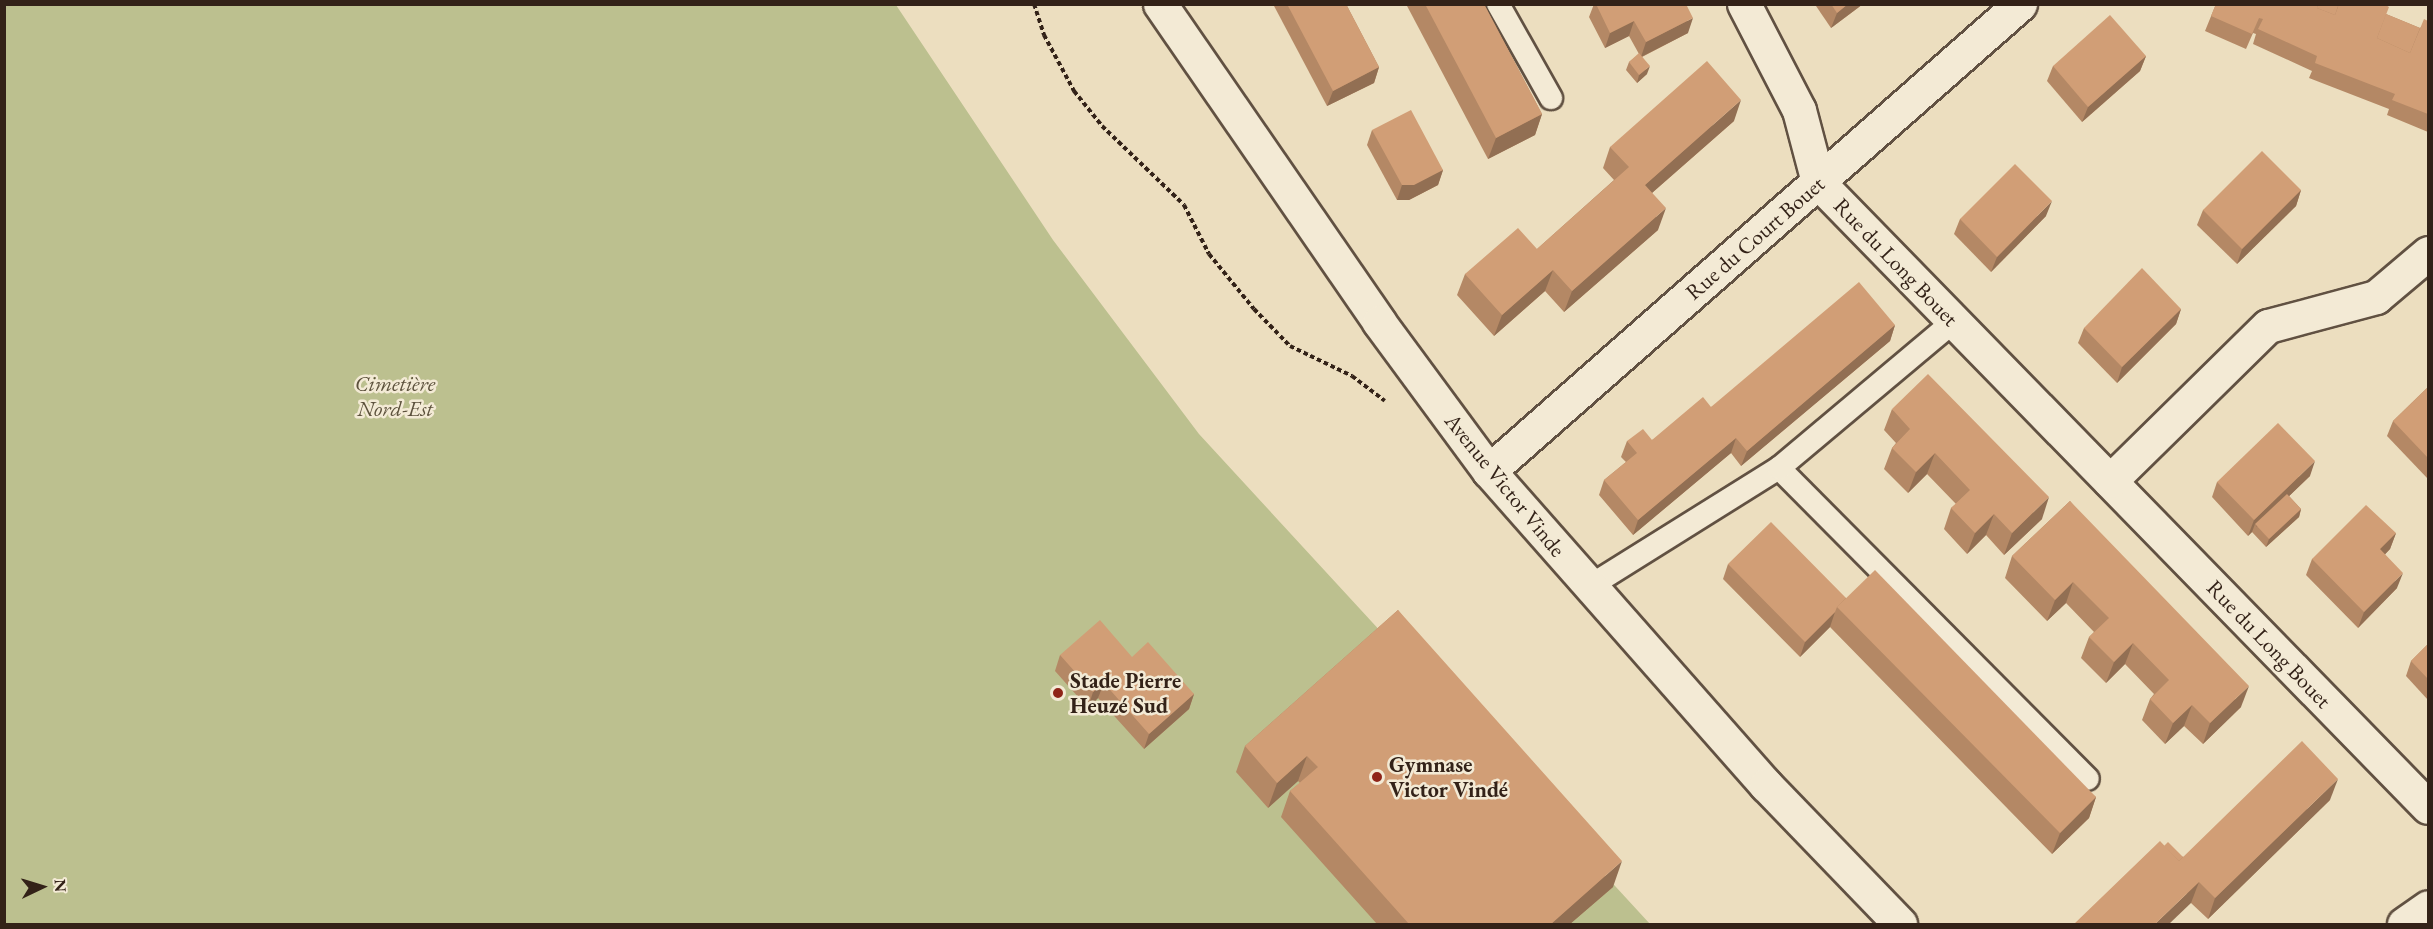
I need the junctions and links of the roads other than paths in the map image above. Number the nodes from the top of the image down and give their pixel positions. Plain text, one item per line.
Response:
1 (1160, 4) edge
2 (1498, 4) edge
3 (1744, 4) edge
4 (2020, 4) edge
5 (1551, 98) dead end
6 (1818, 182) junction
7 (2428, 253) edge
8 (1954, 321) junction
9 (1779, 468) junction
10 (1489, 471) junction
11 (2110, 481) junction
12 (1590, 586) junction
13 (2088, 779) dead end
14 (2428, 807) edge
15 (2428, 907) edge
16 (1900, 924) edge
17 (2404, 924) edge

1 - 10 street, Avenue Victor Vinde
2 - 5 lane
3 - 6 street, Rue du Long Bouet
4 - 6 street, Rue du Court Bouet
6 - 8 street, Rue du Long Bouet
6 - 10 street, Rue du Court Bouet
7 - 11 street
8 - 9 lane
8 - 11 street, Rue du Long Bouet
9 - 12 lane
9 - 13 lane
10 - 12 street, Avenue Victor Vinde
11 - 14 street, Rue du Long Bouet
12 - 16 street, Avenue Victor Vinde
15 - 17 street

